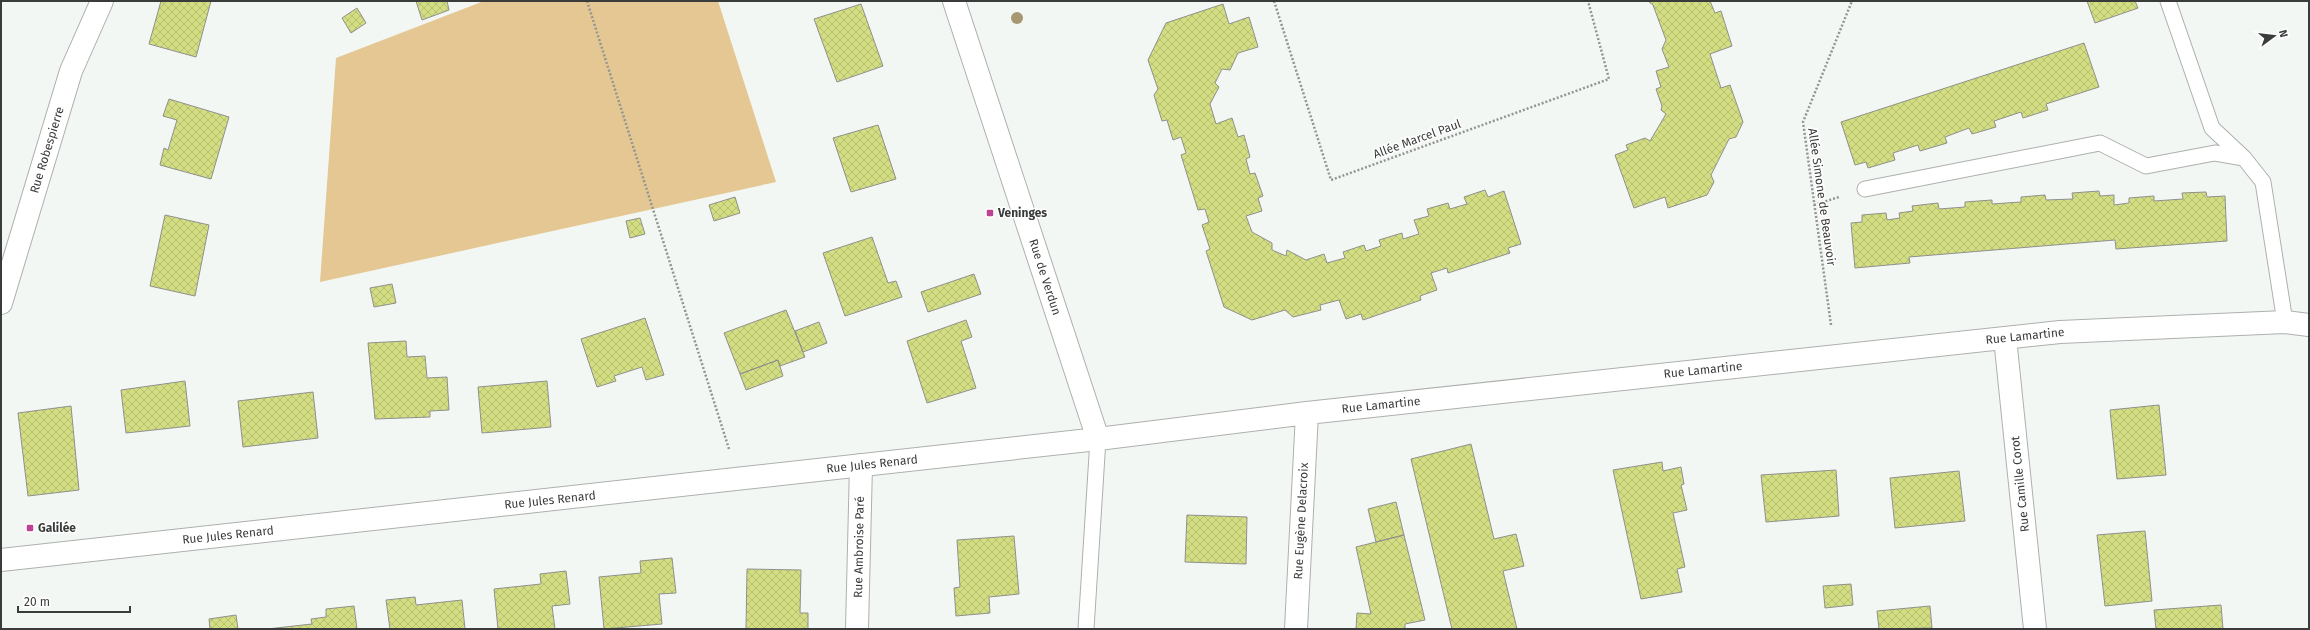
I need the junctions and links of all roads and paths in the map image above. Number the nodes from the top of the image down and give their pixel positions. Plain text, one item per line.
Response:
1 (102, 1) edge
2 (587, 1) edge
3 (954, 1) edge
4 (1274, 1) edge
5 (1588, 1) edge
6 (1852, 1) edge
7 (2168, 1) edge
8 (2244, 158) junction
9 (1865, 189) dead end
10 (1, 303) edge
11 (2285, 322) junction
12 (2309, 325) edge
13 (2005, 338) junction
14 (1836, 356) junction
15 (1307, 413) junction
16 (1098, 438) junction
17 (861, 465) junction
18 (739, 478) junction
19 (1, 560) edge
20 (857, 629) edge
21 (1086, 629) edge
22 (1296, 629) edge
23 (2035, 629) edge

1 - 10 street, Rue Robespierre
2 - 18 path
3 - 16 street, Rue de Verdun
4 - 5 path, Allée Marcel Paul
6 - 14 path, Allée Simone de Beauvoir
7 - 8 lane
8 - 9 lane
8 - 11 lane
11 - 12 street, Rue Lamartine
11 - 13 street, Rue Lamartine
13 - 14 street, Rue Lamartine
13 - 23 street, Rue Camille Corot
14 - 15 street, Rue Lamartine
15 - 16 street, Rue Lamartine
15 - 22 street, Rue Eugène Delacroix
16 - 17 street, Rue Jules Renard
16 - 21 lane
17 - 18 street, Rue Jules Renard
17 - 20 street, Rue Ambroise Paré
18 - 19 street, Rue Jules Renard

